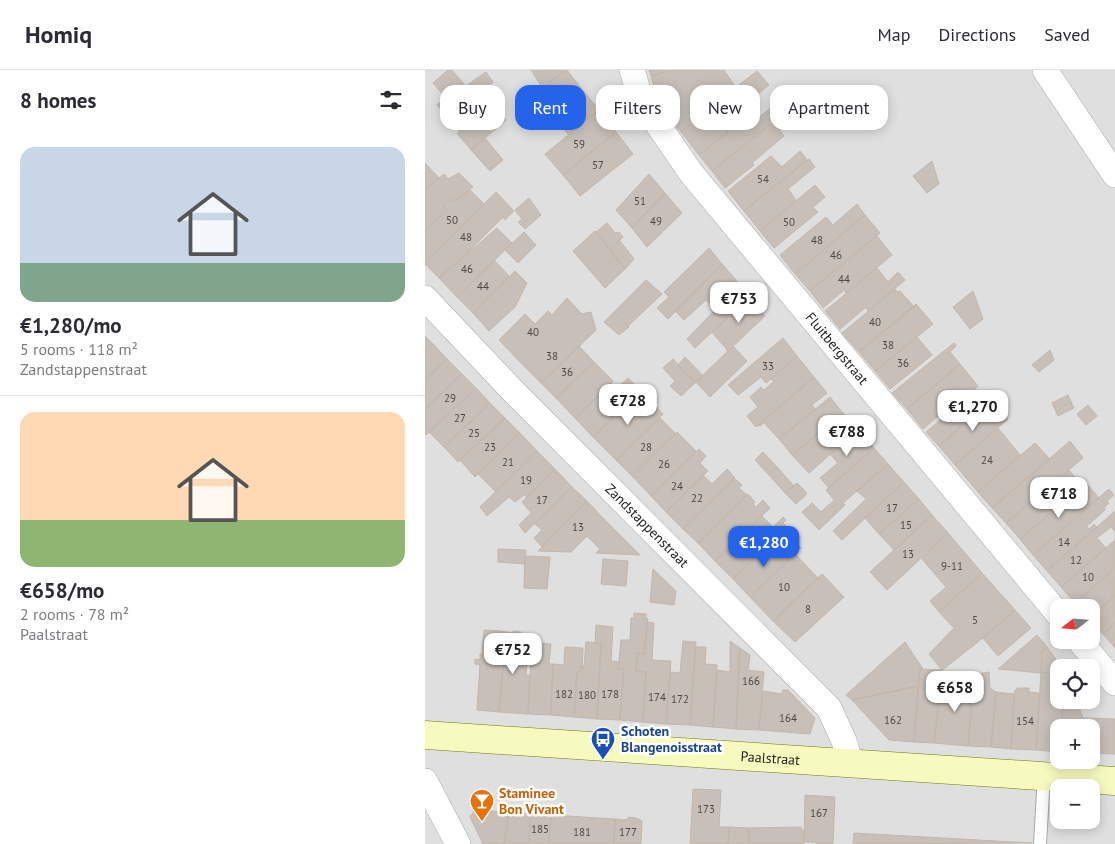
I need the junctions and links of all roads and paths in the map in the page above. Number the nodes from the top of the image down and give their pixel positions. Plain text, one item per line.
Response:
1 (632, 70) edge
2 (1045, 70) edge
3 (1115, 175) edge
4 (425, 298) edge
5 (1050, 604) edge
6 (1087, 649) edge
7 (1115, 683) edge
8 (425, 735) edge
9 (851, 764) junction
10 (1044, 775) junction
11 (425, 781) edge
12 (1115, 781) edge
13 (458, 844) edge
14 (1040, 844) edge

1 - 5 street, Fluitbergstraat
2 - 3 street
4 - 9 street, Zandstappenstraat
6 - 7 street
8 - 9 street, Paalstraat
9 - 10 street, Paalstraat
10 - 12 street, Paalstraat
10 - 14 lane
11 - 13 street

